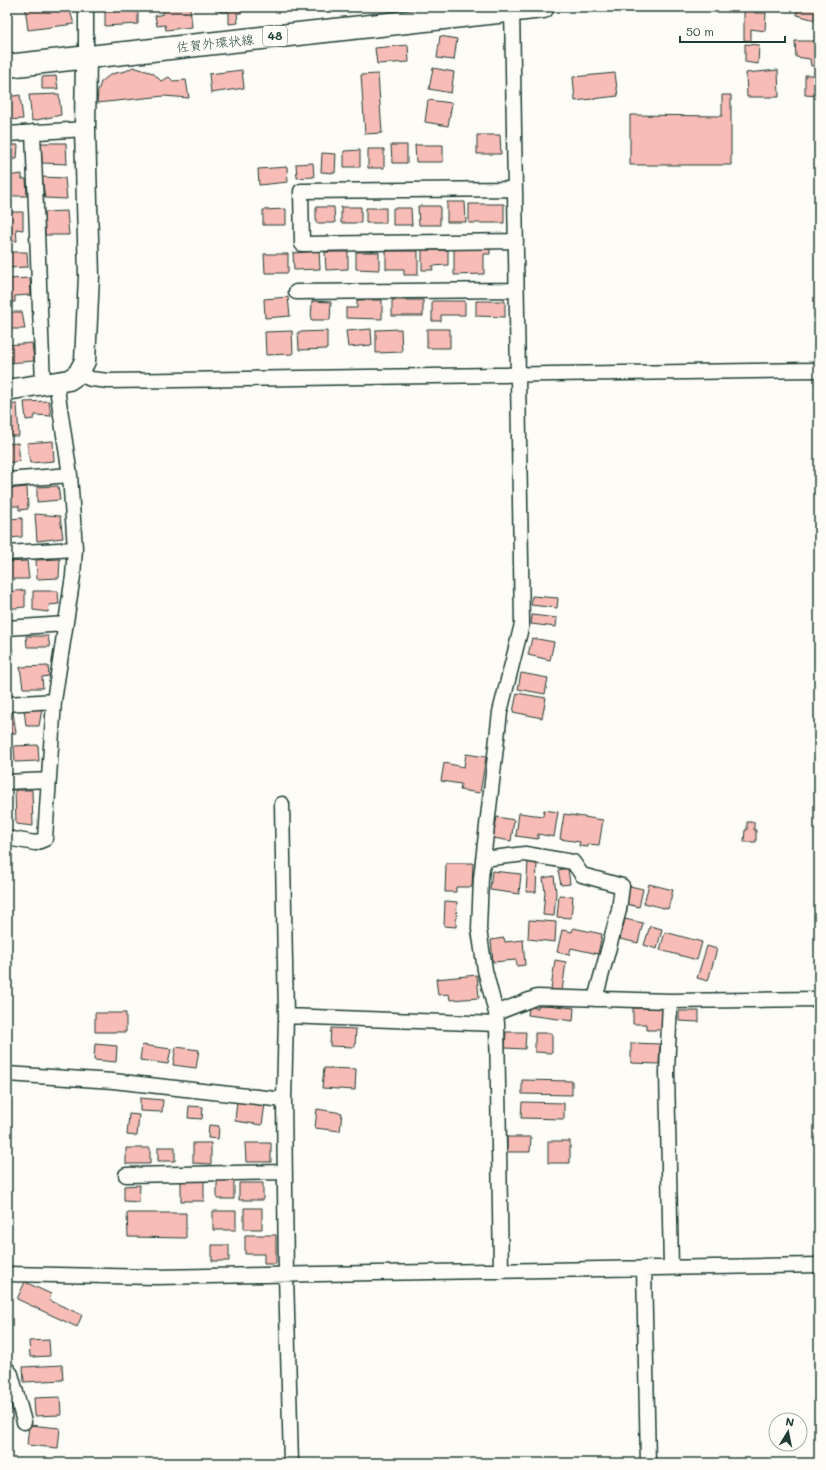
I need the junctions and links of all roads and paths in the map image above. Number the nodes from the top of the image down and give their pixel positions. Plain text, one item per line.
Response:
1 (86, 7) edge
2 (543, 7) edge
3 (513, 9) edge
4 (86, 57) junction
5 (7, 66) edge
6 (85, 129) junction
7 (33, 132) junction
8 (7, 134) edge
9 (515, 189) junction
10 (516, 241) junction
11 (516, 290) junction
12 (296, 292) dead end
13 (819, 370) edge
14 (78, 374) junction
15 (517, 374) junction
16 (50, 383) junction
17 (7, 390) edge
18 (70, 475) junction
19 (7, 480) edge
20 (75, 549) junction
21 (7, 554) edge
22 (65, 624) junction
23 (7, 628) edge
24 (54, 701) junction
25 (7, 704) edge
26 (48, 780) junction
27 (7, 782) edge
28 (282, 804) dead end
29 (7, 838) edge
30 (483, 859) junction
31 (595, 999) junction
32 (819, 999) edge
33 (670, 1001) junction
34 (286, 1016) junction
35 (497, 1018) junction
36 (7, 1074) edge
37 (284, 1100) junction
38 (285, 1172) junction
39 (126, 1175) dead end
40 (819, 1265) edge
41 (644, 1268) junction
42 (670, 1268) junction
43 (501, 1271) junction
44 (7, 1274) edge
45 (286, 1275) junction
46 (7, 1369) edge
47 (24, 1422) dead end
48 (291, 1463) edge
49 (648, 1463) edge

1 - 4 street
2 - 3 main road, 佐賀外環状線 / 48
3 - 4 main road, 佐賀外環状線 / 48
3 - 9 street
4 - 5 main road, 佐賀外環状線 / 48
4 - 6 street
6 - 7 street
6 - 14 street
7 - 8 street
7 - 16 street
9 - 10 street
9 - 10 street
10 - 11 street
11 - 12 street
11 - 15 street
13 - 15 street
14 - 15 street
14 - 16 street
15 - 30 street
16 - 17 street
16 - 18 street
18 - 19 street
18 - 20 street
20 - 21 street
20 - 22 street
22 - 23 street
22 - 24 street
24 - 25 street
24 - 26 street
26 - 27 street
26 - 29 street
28 - 34 street
30 - 31 street
30 - 35 street
31 - 33 street
31 - 35 street
32 - 33 street
33 - 42 street
34 - 35 street
34 - 37 street
35 - 43 street
36 - 37 street
37 - 38 street
38 - 39 street
38 - 45 street
40 - 42 street
41 - 42 street
41 - 43 street
41 - 49 street
43 - 45 street
44 - 45 street
45 - 48 street
46 - 47 street

